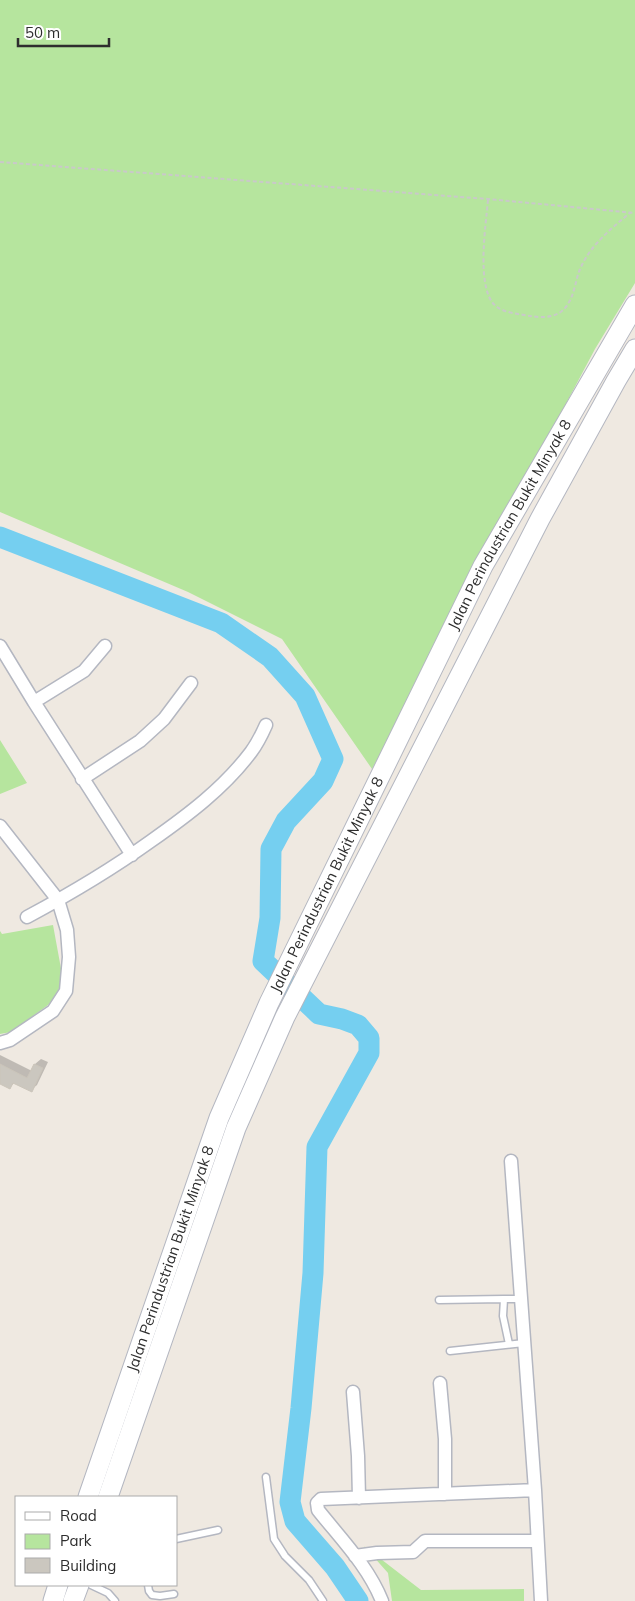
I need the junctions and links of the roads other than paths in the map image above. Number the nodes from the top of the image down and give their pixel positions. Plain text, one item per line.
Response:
1 (635, 306) edge
2 (635, 348) edge
3 (483, 566) junction
4 (510, 577) junction
5 (0, 646) edge
6 (105, 646) dead end
7 (191, 683) dead end
8 (34, 702) junction
9 (266, 725) dead end
10 (82, 779) junction
11 (0, 826) edge
12 (132, 855) junction
13 (58, 900) junction
14 (27, 917) dead end
15 (0, 1043) edge
16 (510, 1161) dead end
17 (521, 1299) junction
18 (439, 1300) dead end
19 (504, 1300) junction
20 (524, 1343) junction
21 (509, 1344) junction
22 (450, 1351) dead end
23 (440, 1382) dead end
24 (353, 1392) dead end
25 (266, 1477) dead end
26 (535, 1490) junction
27 (445, 1494) junction
28 (88, 1496) edge
29 (108, 1496) edge
30 (359, 1498) junction
31 (218, 1530) dead end
32 (178, 1539) edge
33 (537, 1541) junction
34 (355, 1556) junction
35 (58, 1586) edge
36 (79, 1586) edge
37 (93, 1586) edge
38 (148, 1586) edge
39 (174, 1594) dead end
40 (53, 1601) edge
41 (73, 1601) edge
42 (114, 1601) edge
43 (322, 1601) edge
44 (382, 1601) edge
45 (541, 1601) edge

1 - 3 street, Jalan Perindustrian Bukit Minyak 8
2 - 4 street, Jalan Perindustrian Bukit Minyak 8
3 - 4 street
3 - 28 street, Jalan Perindustrian Bukit Minyak 8
4 - 29 street, Jalan Perindustrian Bukit Minyak 8
5 - 8 street
6 - 8 street
7 - 10 street
8 - 10 street
9 - 12 street
10 - 12 street
11 - 13 street
12 - 13 street
13 - 14 street
13 - 15 street
16 - 17 street
17 - 19 lane
17 - 20 street
18 - 19 lane
19 - 21 lane
20 - 21 lane
20 - 26 street
21 - 22 lane
23 - 27 street
24 - 30 street
25 - 43 lane
26 - 27 street
26 - 33 street
27 - 30 street
30 - 34 street
31 - 32 lane
33 - 34 street
33 - 45 street
34 - 44 street
35 - 40 street
36 - 41 street
37 - 42 lane
38 - 39 lane

